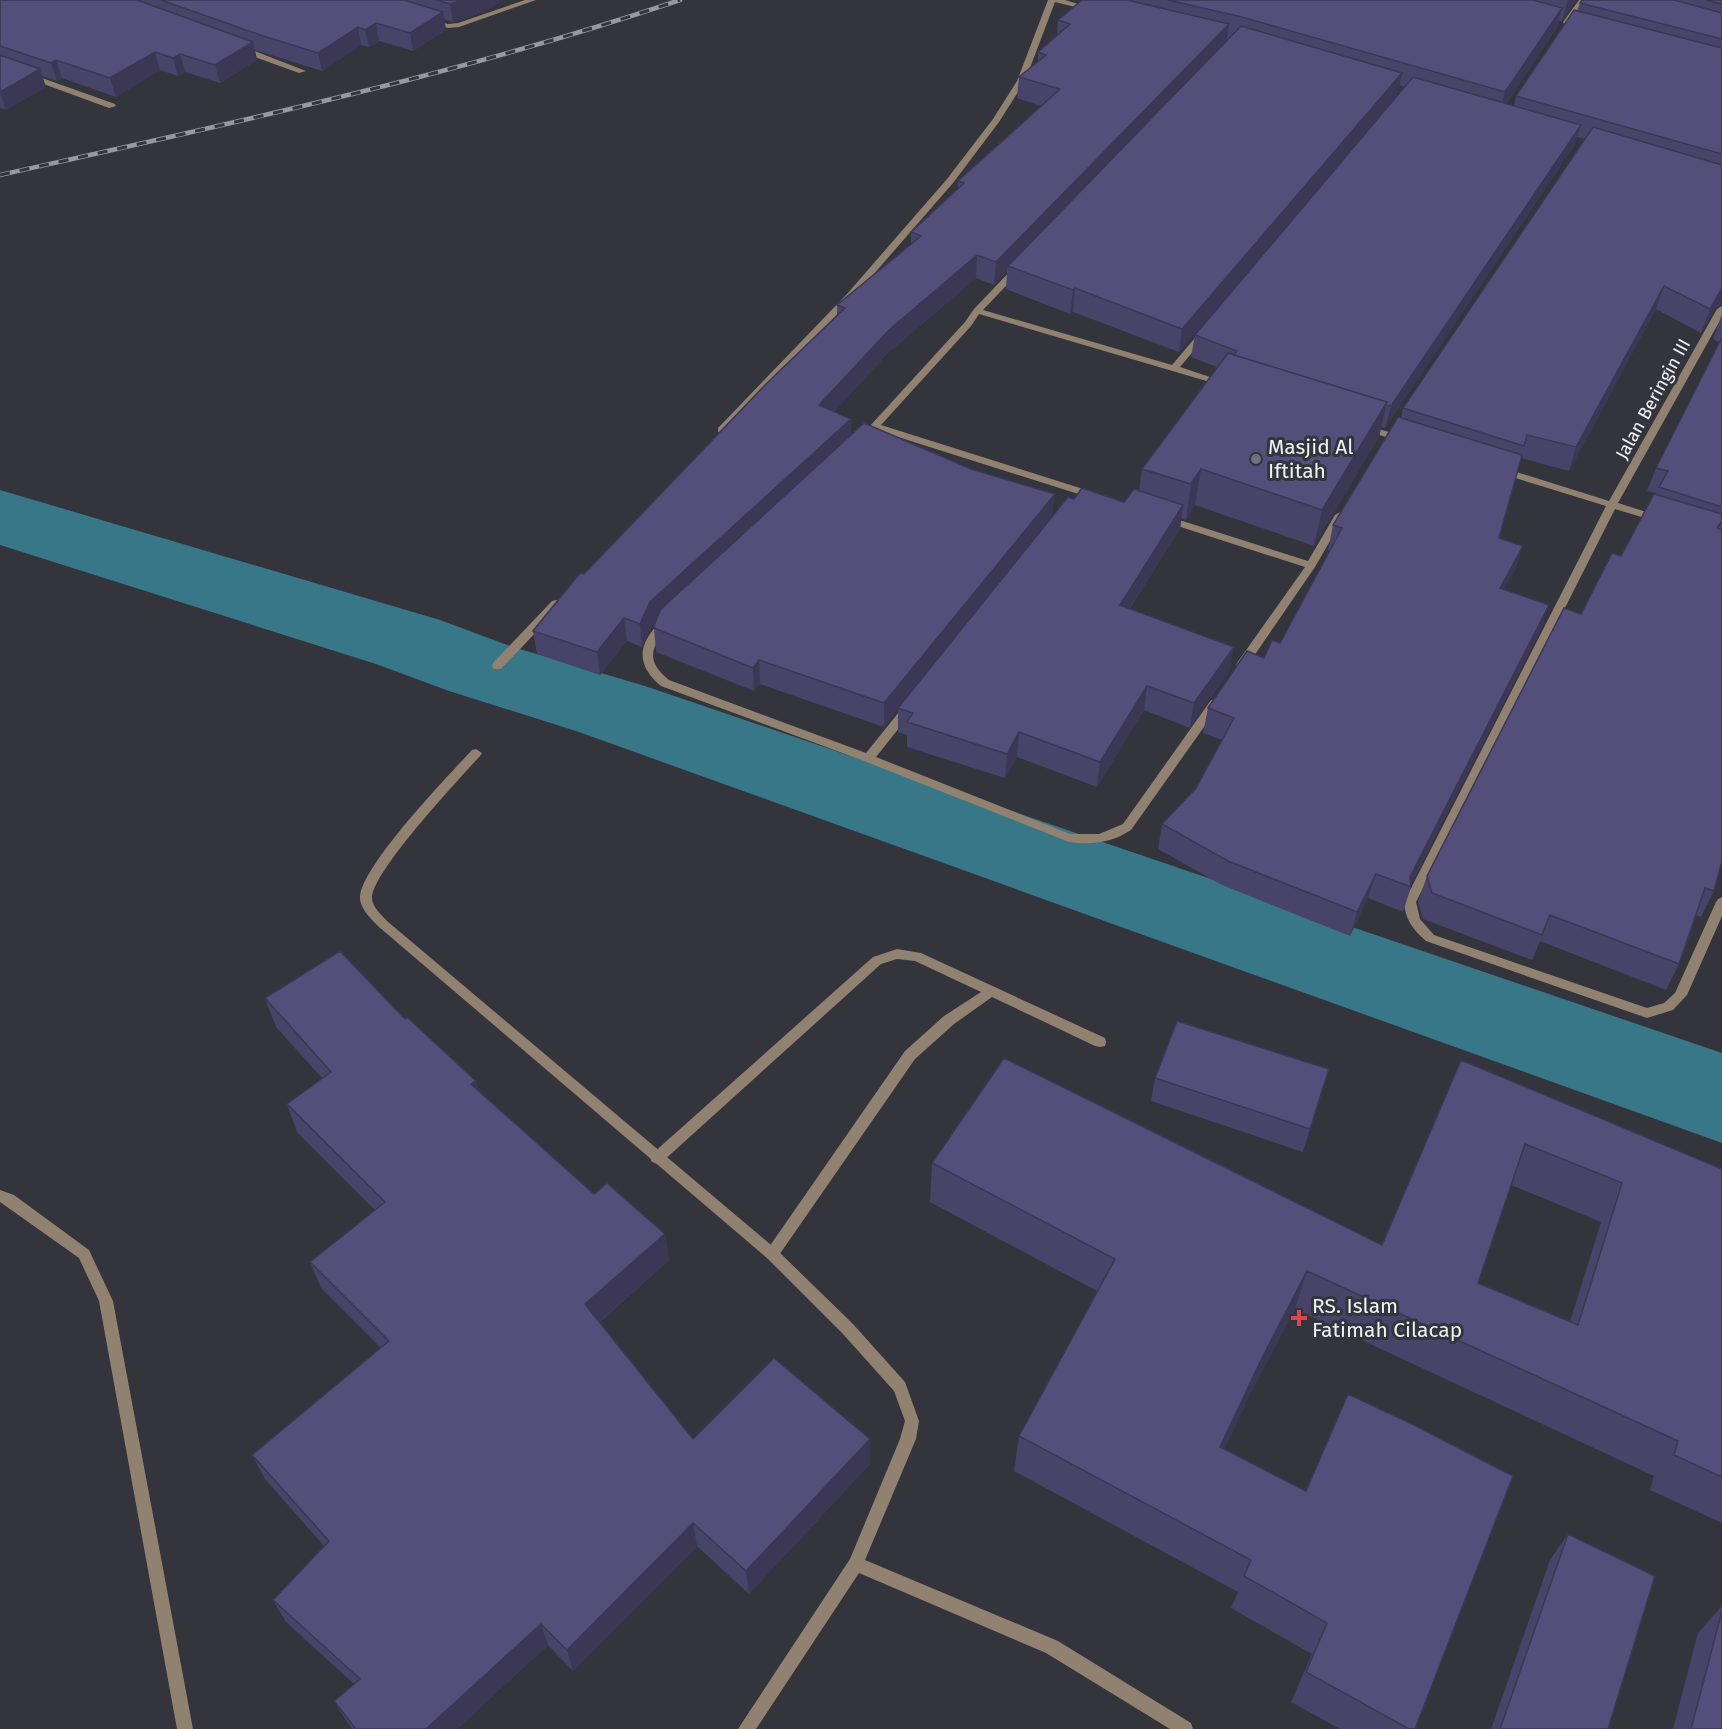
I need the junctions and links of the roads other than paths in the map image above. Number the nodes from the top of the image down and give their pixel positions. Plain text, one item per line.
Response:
1 (532, 0) edge
2 (1054, 0) edge
3 (1583, 0) edge
4 (1100, 11) edge
5 (420, 18) edge
6 (1574, 30) edge
7 (236, 48) edge
8 (0, 65) edge
9 (302, 71) edge
10 (112, 106) dead end
11 (1027, 259) edge
12 (1722, 309) edge
13 (977, 311) junction
14 (1213, 322) edge
15 (1174, 368) junction
16 (1231, 386) edge
17 (1354, 424) edge
18 (1395, 425) edge
19 (876, 427) junction
20 (1388, 435) junction
21 (710, 442) edge
22 (1410, 442) edge
23 (859, 443) edge
24 (1382, 445) edge
25 (1489, 466) edge
26 (1103, 499) edge
27 (1346, 505) edge
28 (1612, 505) junction
29 (1158, 516) edge
30 (1667, 522) edge
31 (1311, 565) junction
32 (563, 597) edge
33 (676, 613) edge
34 (497, 666) dead end
35 (912, 703) edge
36 (476, 753) dead end
37 (868, 758) junction
38 (1722, 902) edge
39 (991, 991) junction
40 (1100, 1042) dead end
41 (657, 1158) junction
42 (0, 1196) edge
43 (772, 1254) junction
44 (856, 1564) junction
45 (185, 1729) edge
46 (746, 1729) edge
47 (1185, 1729) edge

1 - 5 street
2 - 4 street
2 - 21 street
3 - 6 street
7 - 9 street
8 - 10 street
11 - 13 street
12 - 28 street, Jalan Beringin III
13 - 15 street
13 - 19 street
14 - 15 street
15 - 16 street
17 - 20 street
18 - 20 street
19 - 23 street
19 - 26 street
20 - 22 street
20 - 24 street
25 - 28 street
27 - 31 street
28 - 30 street
28 - 38 street, Jalan Beringin III
29 - 31 street
31 - 37 street
32 - 34 street
33 - 37 street
35 - 37 street
36 - 41 street
39 - 40 street
39 - 41 street
39 - 43 street
41 - 43 street
42 - 45 street
43 - 44 street
44 - 46 street
44 - 47 street

